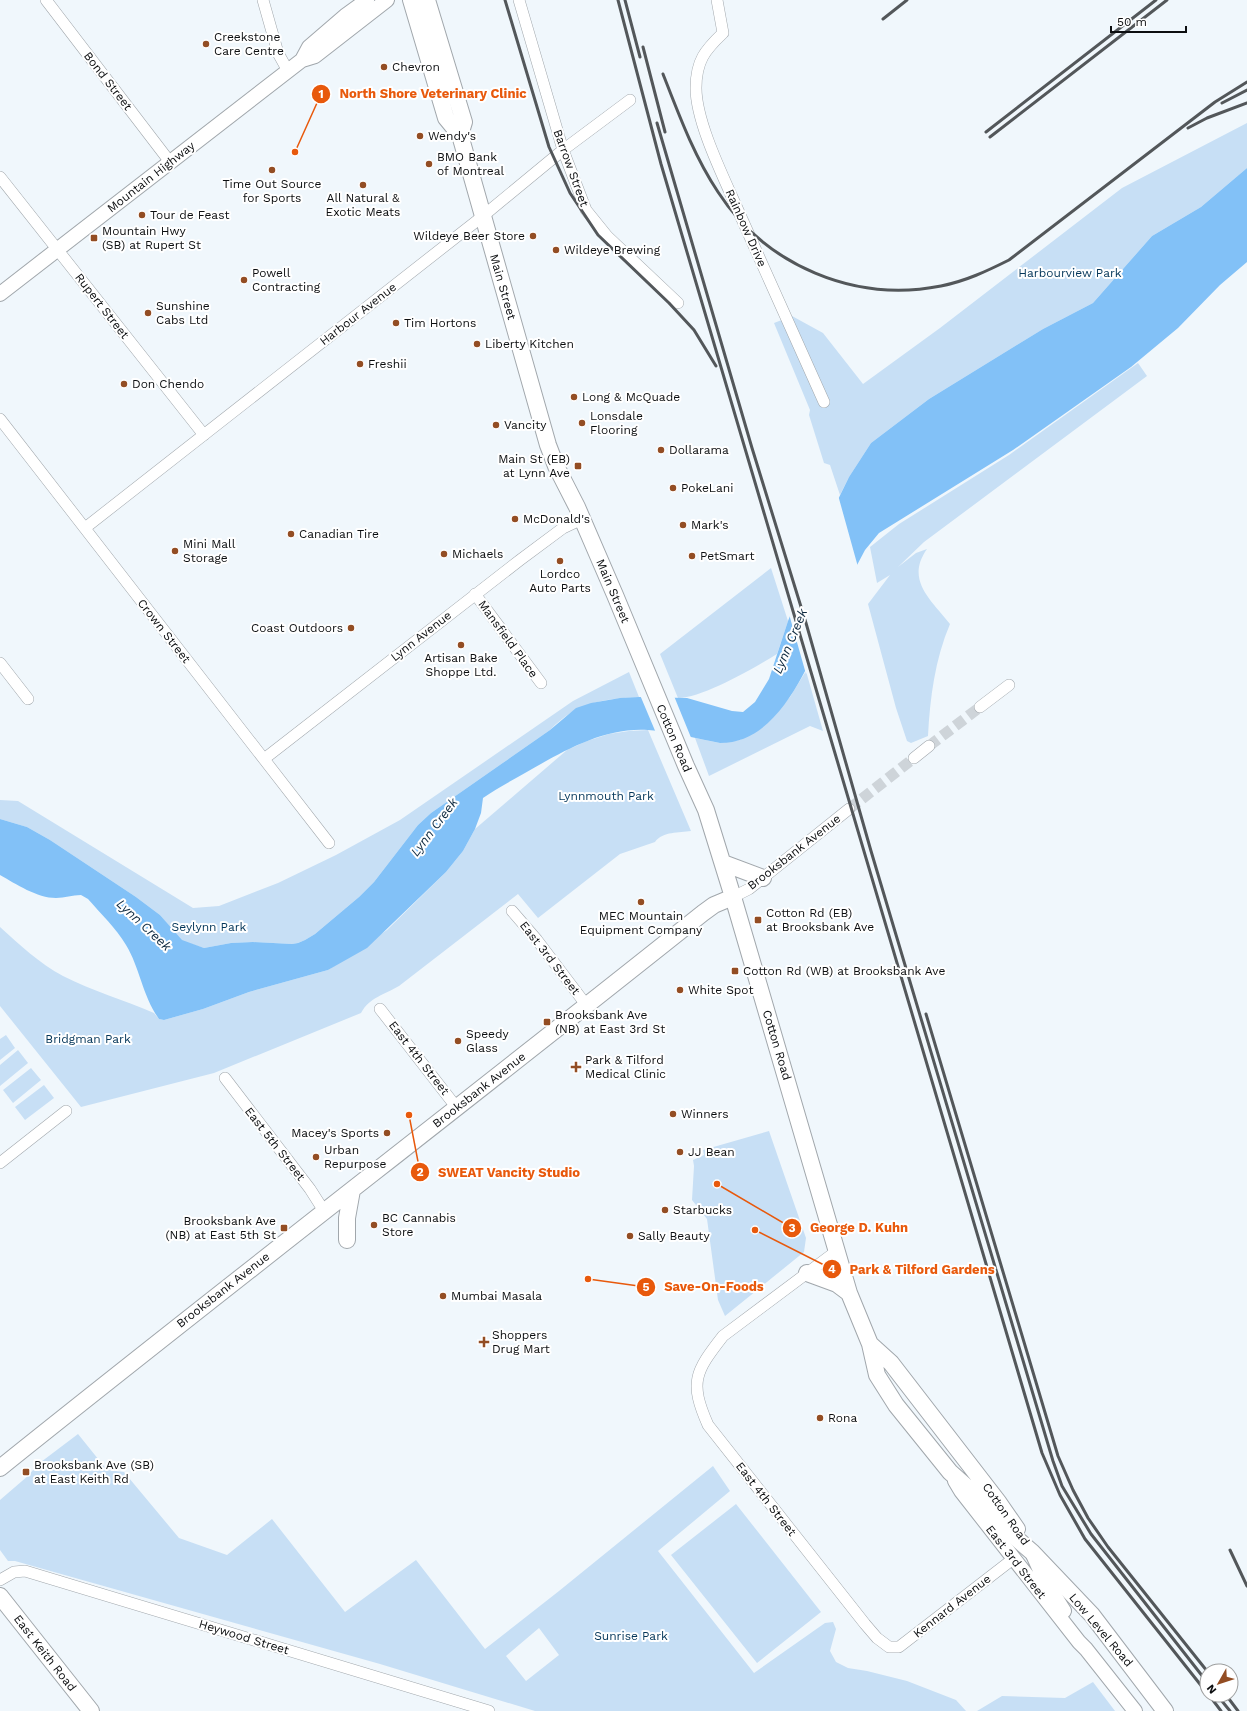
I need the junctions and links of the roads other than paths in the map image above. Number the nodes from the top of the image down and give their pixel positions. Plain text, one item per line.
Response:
1 (46, 0) edge
2 (263, 0) edge
3 (367, 0) edge
4 (387, 0) edge
5 (411, 0) edge
6 (427, 0) edge
7 (519, 0) edge
8 (717, 0) edge
9 (302, 60) junction
10 (288, 71) junction
11 (630, 100) dead end
12 (460, 135) junction
13 (563, 150) junction
14 (170, 162) junction
15 (0, 177) edge
16 (483, 216) junction
17 (58, 249) junction
18 (0, 294) edge
19 (678, 303) dead end
20 (824, 402) dead end
21 (0, 419) edge
22 (204, 435) junction
23 (582, 519) junction
24 (85, 528) junction
25 (475, 594) junction
26 (0, 663) edge
27 (651, 681) joint
28 (541, 683) dead end
29 (1009, 685) dead end
30 (28, 698) dead end
31 (980, 707) tunnel mouth
32 (929, 746) tunnel mouth
33 (914, 758) tunnel mouth
34 (264, 759) junction
35 (849, 809) tunnel mouth
36 (329, 843) dead end
37 (723, 863) junction
38 (763, 878) junction
39 (733, 896) junction
40 (512, 911) dead end
41 (587, 1006) junction
42 (380, 1009) dead end
43 (225, 1078) dead end
44 (457, 1108) junction
45 (66, 1111) dead end
46 (0, 1163) edge
47 (352, 1190) junction
48 (324, 1211) junction
49 (346, 1240) dead end
50 (838, 1250) junction
51 (807, 1273) junction
52 (849, 1293) junction
53 (870, 1344) junction
54 (0, 1468) edge
55 (950, 1472) junction
56 (1032, 1552) junction
57 (1013, 1559) junction
58 (0, 1580) edge
59 (0, 1596) edge
60 (889, 1647) joint
61 (1086, 1649) junction
62 (91, 1711) edge
63 (489, 1711) edge
64 (1135, 1711) edge
65 (1164, 1711) edge

1 - 14 street, Bond Street
2 - 10 street
3 - 9 street, Mountain Highway
4 - 9 street, Mountain Highway
5 - 12 main road, Main Street
6 - 12 main road, Main Street
7 - 13 street, Barrow Street
8 - 20 street, Rainbow Drive
9 - 10 street, Mountain Highway
10 - 14 street, Mountain Highway
11 - 13 street, Harbour Avenue
12 - 16 main road, Main Street
13 - 16 street, Harbour Avenue
13 - 19 street, Barrow Street
14 - 17 street, Mountain Highway
15 - 17 street, Rupert Street
16 - 22 street, Harbour Avenue
16 - 23 main road, Main Street
17 - 18 street, Mountain Highway
17 - 22 street, Rupert Street
21 - 24 street, Crown Street
22 - 24 street, Harbour Avenue
23 - 25 street, Lynn Avenue
23 - 27 main road, Main Street
24 - 34 street, Crown Street
25 - 28 street, Mansfield Place
25 - 34 street, Lynn Avenue
26 - 30 street
27 - 37 main road, Cotton Road
29 - 31 street
32 - 33 street
34 - 36 street, Crown Street
35 - 38 street, Brooksbank Avenue
37 - 38 main road
37 - 39 main road, Cotton Road
38 - 39 street, Brooksbank Avenue
39 - 41 main road, Brooksbank Avenue
39 - 50 main road, Cotton Road
40 - 41 street, East 3rd Street
41 - 44 main road, Brooksbank Avenue
42 - 44 street, East 4th Street
43 - 48 street, East 5th Street
44 - 47 main road, Brooksbank Avenue
45 - 46 street
47 - 48 main road, Brooksbank Avenue
47 - 49 main road
48 - 54 main road, Brooksbank Avenue
50 - 51 street, East 4th Street
50 - 52 main road, Cotton Road
51 - 52 main road
51 - 60 street, East 4th Street
52 - 53 main road, Cotton Road
53 - 55 main road, Cotton Road
53 - 56 main road, Cotton Road
55 - 56 main road, Cotton Road
55 - 57 street, East 3rd Street
56 - 61 street, East 3rd Street
56 - 65 main road, Low Level Road
57 - 60 street, Kennard Avenue
57 - 61 street, East 3rd Street
58 - 63 street, Heywood Street
59 - 62 main road, East Keith Road
61 - 64 street, East 3rd Street

